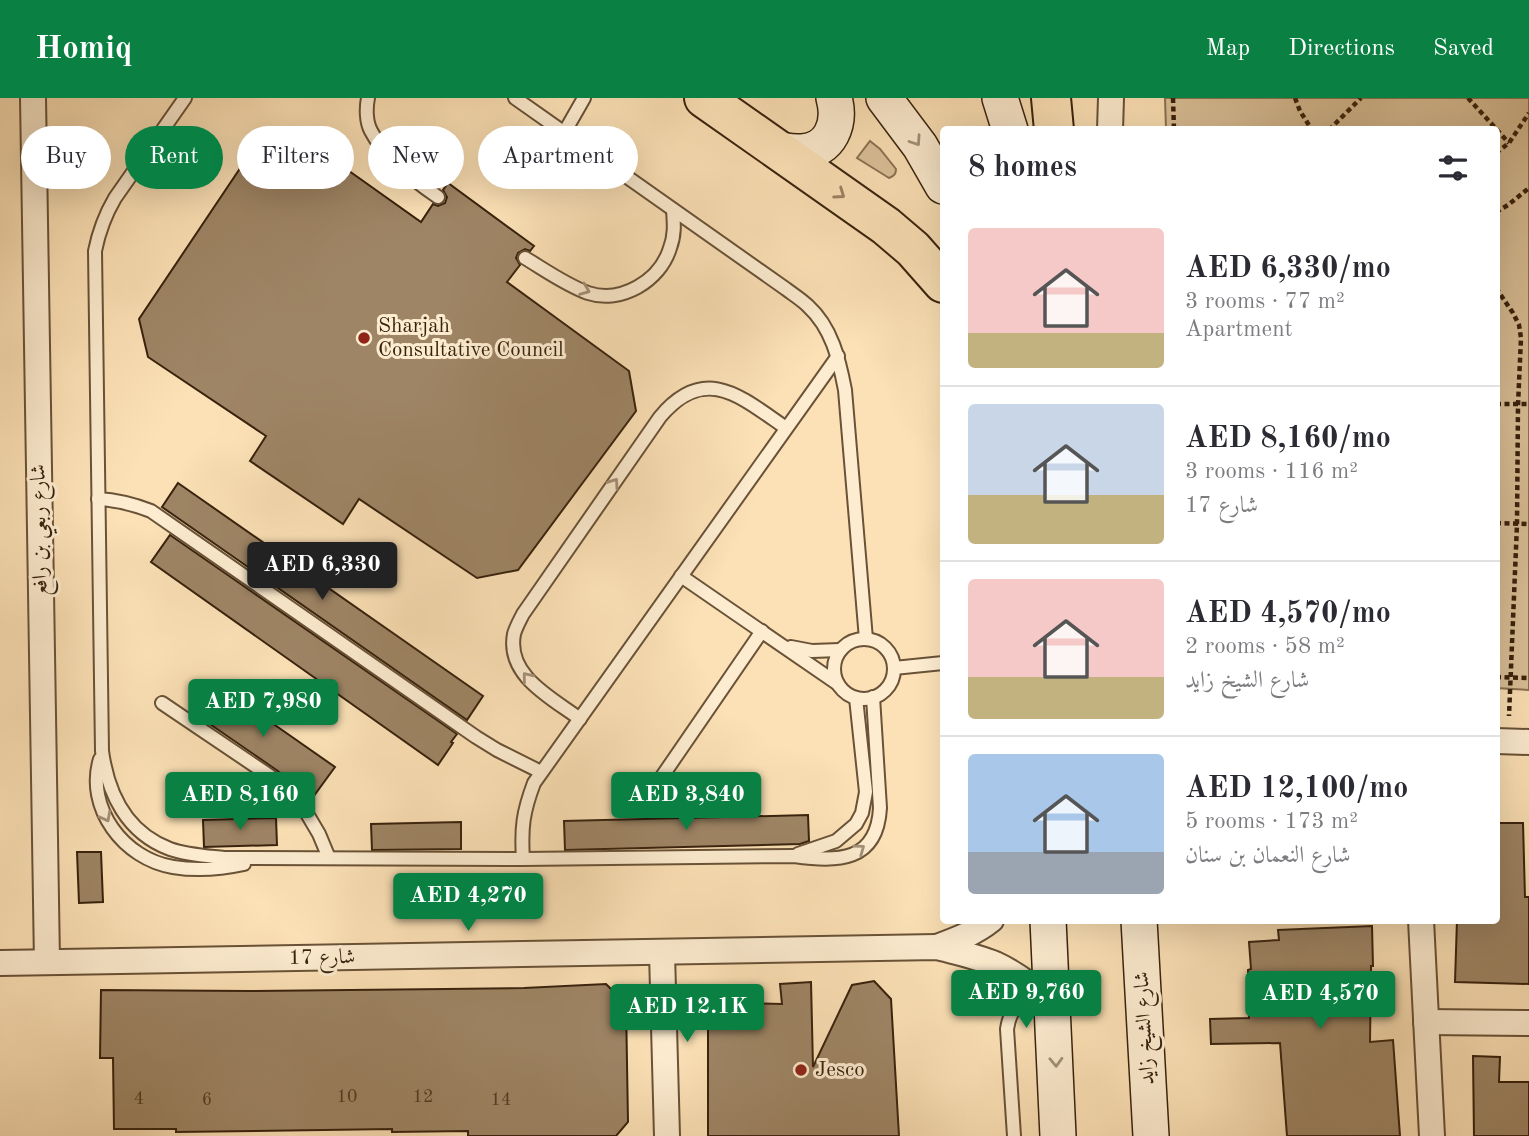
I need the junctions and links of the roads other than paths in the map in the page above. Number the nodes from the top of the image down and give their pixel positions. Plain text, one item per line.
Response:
1 (33, 98) edge
2 (185, 98) edge
3 (368, 98) edge
4 (515, 98) edge
5 (584, 98) edge
6 (704, 98) edge
7 (834, 98) edge
8 (884, 98) edge
9 (1000, 98) edge
10 (1051, 98) edge
11 (1111, 98) edge
12 (554, 126) edge
13 (568, 126) edge
14 (1009, 126) edge
15 (1054, 126) edge
16 (1111, 126) edge
17 (778, 150) junction
18 (940, 181) edge
19 (638, 185) edge
20 (438, 197) dead end
21 (673, 210) junction
22 (525, 258) dead end
23 (940, 280) edge
24 (838, 356) junction
25 (786, 428) junction
26 (98, 499) junction
27 (681, 576) junction
28 (762, 631) junction
29 (866, 639) junction
30 (784, 645) junction
31 (840, 650) junction
32 (940, 663) edge
33 (894, 668) junction
34 (838, 684) junction
35 (873, 697) junction
36 (856, 698) junction
37 (162, 703) dead end
38 (580, 719) junction
39 (861, 744) junction
40 (876, 744) junction
41 (102, 751) junction
42 (541, 772) junction
43 (661, 778) dead end
44 (794, 856) junction
45 (261, 858) junction
46 (329, 858) junction
47 (523, 859) junction
48 (986, 924) edge
49 (1048, 924) edge
50 (1139, 924) edge
51 (1422, 924) edge
52 (937, 947) junction
53 (662, 953) junction
54 (47, 962) junction
55 (0, 963) edge
56 (1053, 1004) junction
57 (1426, 1022) junction
58 (1529, 1023) edge
59 (667, 1136) edge
60 (1014, 1136) edge
61 (1058, 1136) edge
62 (1151, 1136) edge
63 (1432, 1136) edge

1 - 54 street, شارع ربعي بن رافع
2 - 26 lane
3 - 20 lane
4 - 12 lane
5 - 13 lane
6 - 17 main road
7 - 17 main road
8 -> 18 main road
9 - 14 main road
10 - 15 main road
11 - 16 street
17 -> 23 main road
19 - 21 lane
22 -> 21 lane
21 - 24 lane
24 - 25 lane
24 - 29 lane
25 - 27 lane
38 -> 25 lane
26 - 41 lane
26 - 42 lane
27 - 28 lane
27 - 38 lane
28 - 30 lane
28 - 43 lane
29 - 31 lane
29 - 33 lane
30 - 31 lane
30 - 34 lane
31 - 34 lane
32 - 33 lane
33 - 35 lane
34 - 36 lane
35 - 36 lane
35 - 40 lane
36 - 39 lane
37 - 46 lane
38 - 42 lane
39 - 40 lane
39 - 44 lane
44 -> 40 lane
41 - 45 lane
41 -> 45 lane
42 - 47 lane
44 - 47 lane
45 - 46 lane
46 - 47 lane
48 - 52 street, شارع 17
49 - 56 main road
50 - 62 main road, شارع الشيخ زايد
51 - 57 street
52 - 53 street, شارع 17
52 - 56 street, شارع 17
53 - 54 street, شارع 17
53 - 59 street
54 - 55 street, شارع 17
56 - 60 lane
56 -> 61 main road
57 - 58 street
57 - 63 street

